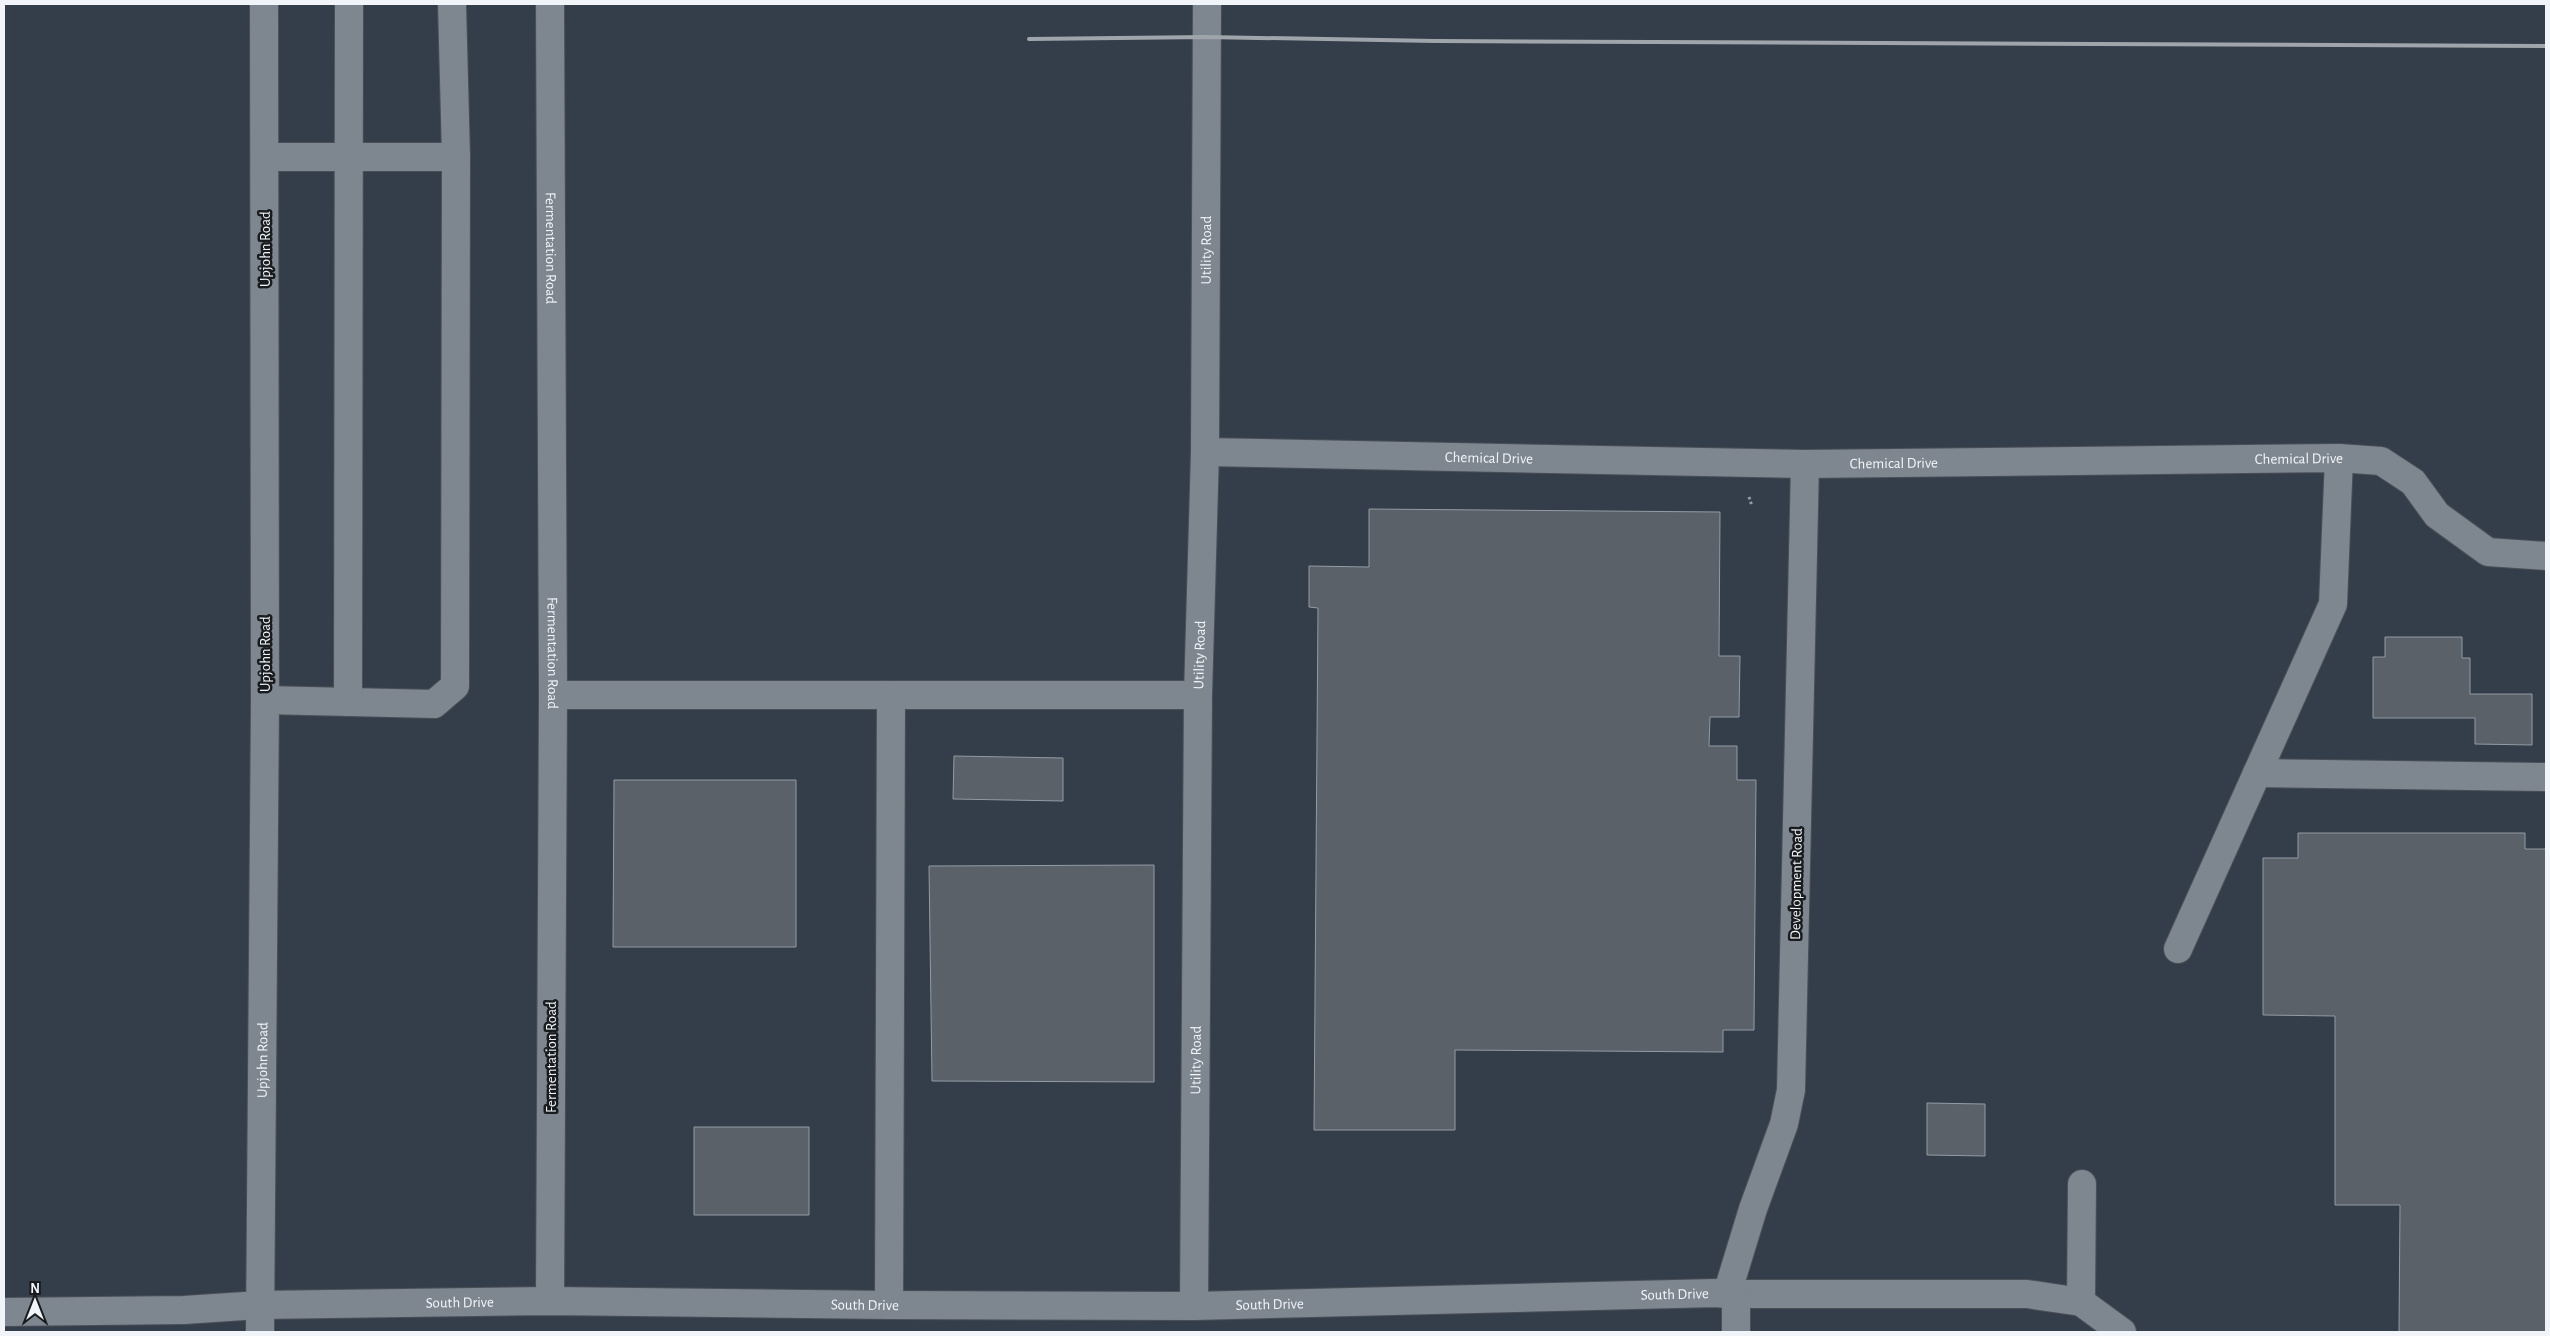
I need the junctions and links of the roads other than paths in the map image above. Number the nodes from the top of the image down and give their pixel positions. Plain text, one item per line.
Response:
1 (264, 4) edge
2 (349, 4) edge
3 (452, 4) edge
4 (550, 4) edge
5 (1207, 4) edge
6 (265, 157) junction
7 (350, 157) junction
8 (456, 157) junction
9 (1205, 452) junction
10 (2339, 458) junction
11 (1805, 464) junction
12 (2546, 556) edge
13 (553, 695) junction
14 (892, 695) junction
15 (1198, 695) junction
16 (265, 700) junction
17 (348, 702) junction
18 (2257, 773) junction
19 (2546, 777) edge
20 (2178, 950) dead end
21 (2082, 1184) dead end
22 (1727, 1294) junction
23 (550, 1301) junction
24 (2081, 1302) junction
25 (259, 1305) junction
26 (888, 1305) junction
27 (1194, 1306) junction
28 (184, 1310) junction
29 (4, 1312) edge
30 (166, 1332) edge
31 (260, 1332) edge
32 (1736, 1332) edge
33 (2122, 1332) edge

1 - 6 street, Upjohn Road
2 - 7 street
3 - 8 street
4 - 13 street, Fermentation Road
5 - 9 street, Utility Road
6 - 7 street
6 - 16 street, Upjohn Road
7 - 8 street
7 - 17 street
8 - 17 street
9 - 11 street, Chemical Drive
9 - 15 street, Utility Road
10 - 11 street, Chemical Drive
10 - 12 street, Chemical Drive
10 - 18 street
11 - 22 street, Development Road
13 - 14 street
13 - 23 street, Fermentation Road
14 - 15 street
14 - 26 street
15 - 27 street, Utility Road
16 - 17 street
16 - 25 street, Upjohn Road
18 - 19 street
18 - 20 street
21 - 24 street
22 - 24 street, South Drive
22 - 27 street, South Drive
22 - 32 street, South Drive
23 - 25 street, South Drive
23 - 26 street, South Drive
24 - 33 street, South Drive
25 - 28 street, South Drive
25 - 31 street, Upjohn Road
26 - 27 street, South Drive
28 - 29 street, South Drive
28 - 30 street

